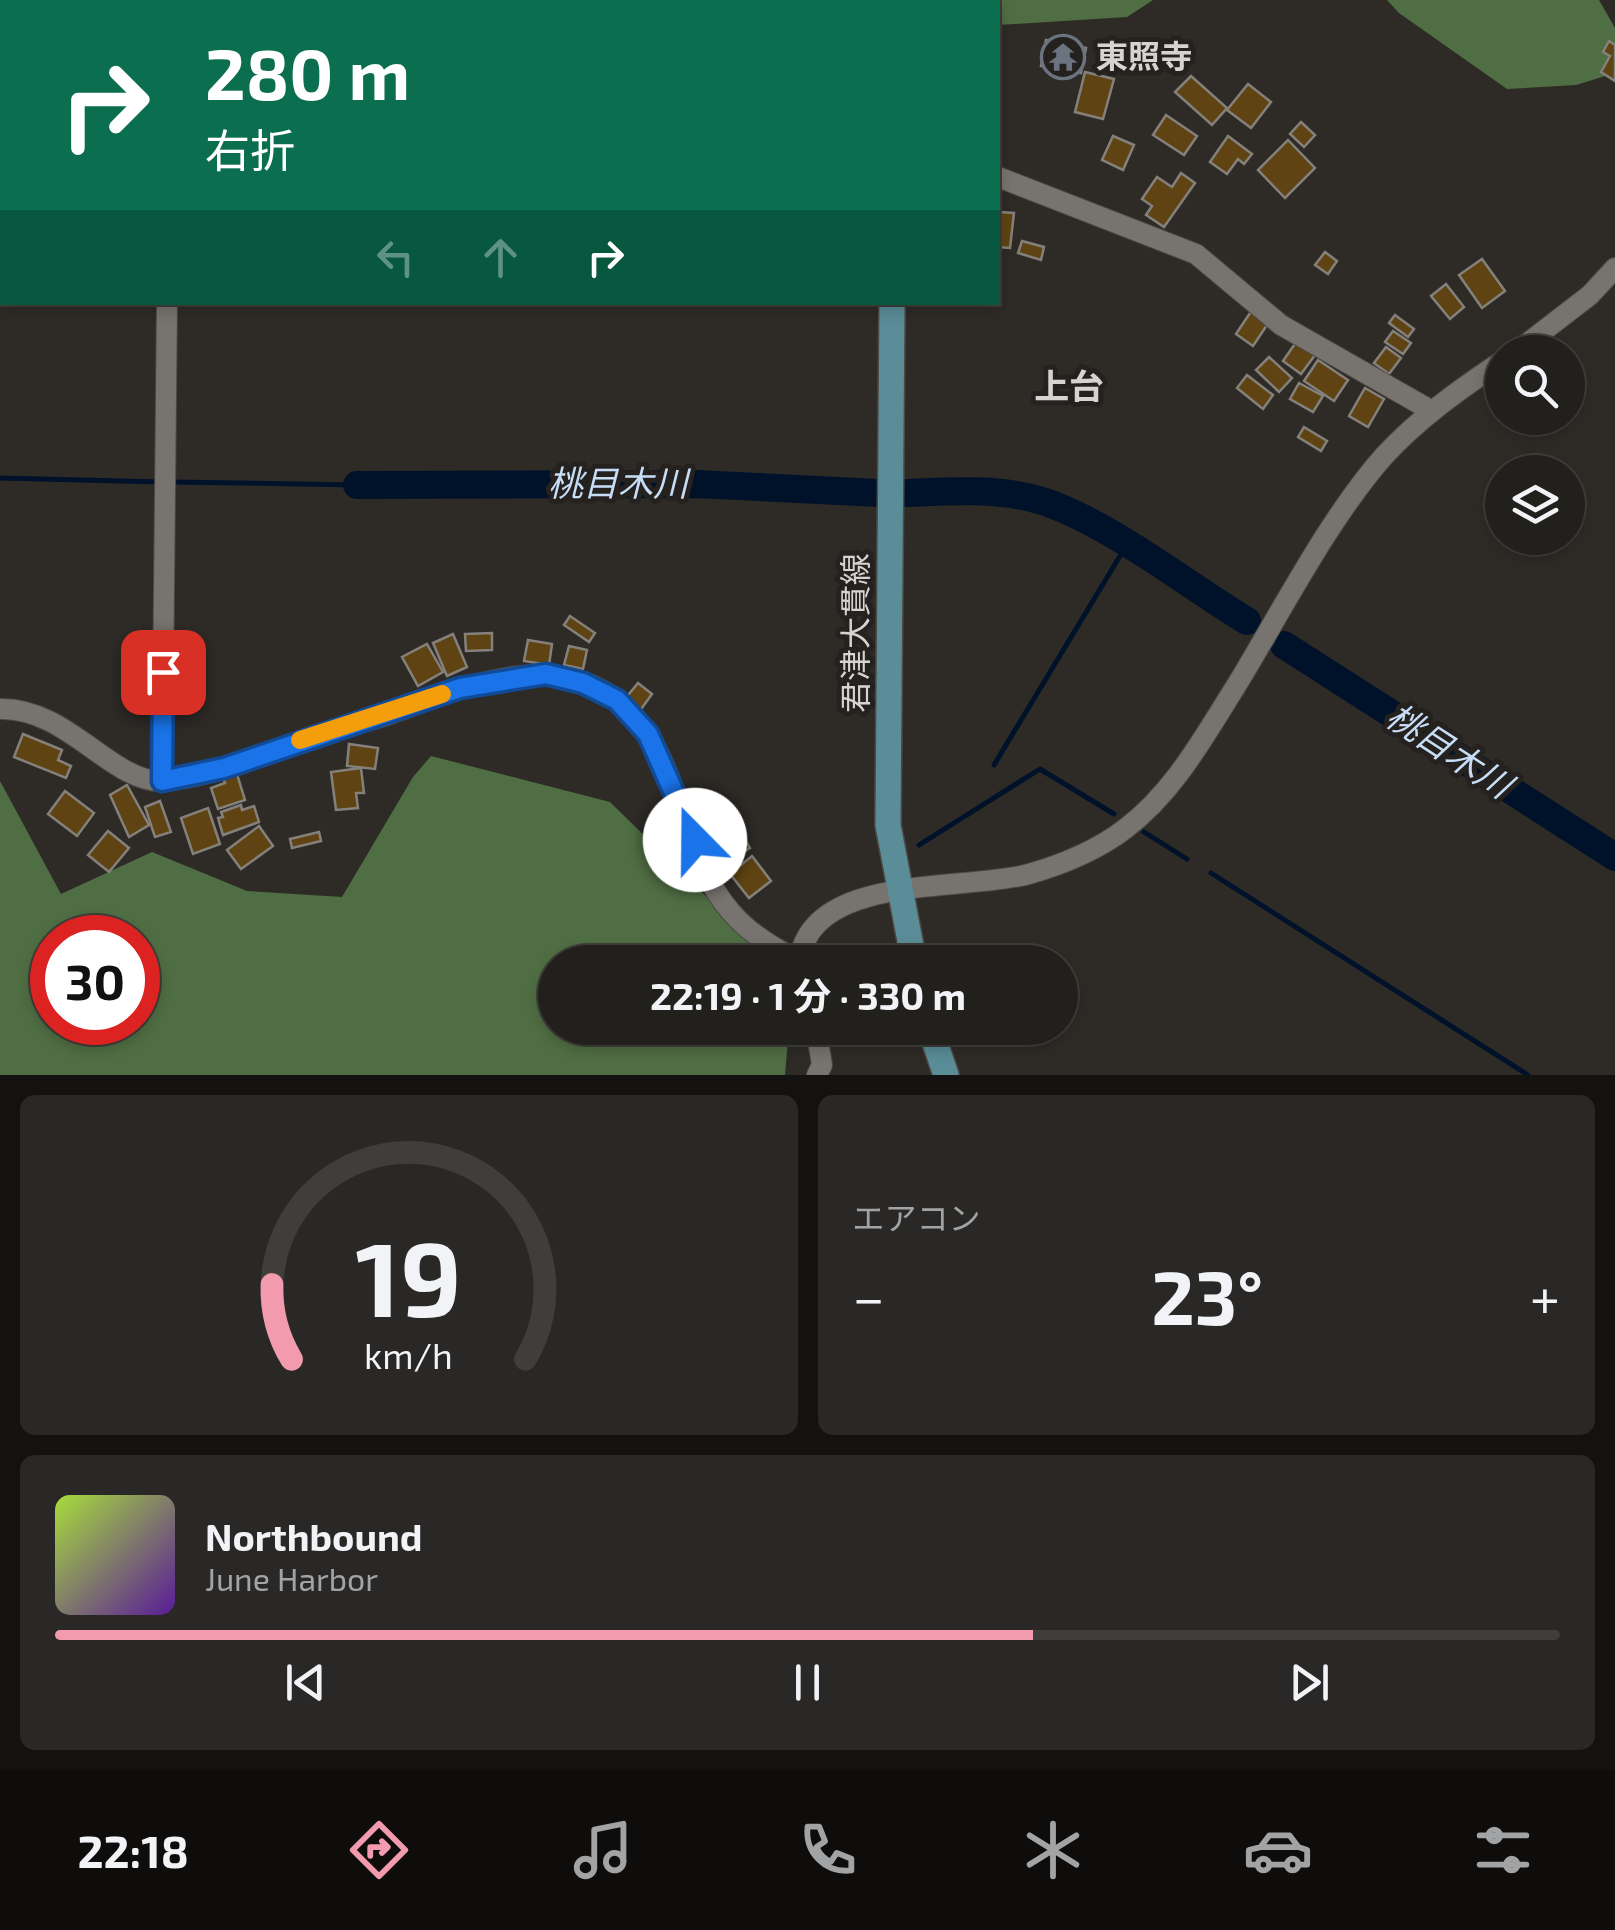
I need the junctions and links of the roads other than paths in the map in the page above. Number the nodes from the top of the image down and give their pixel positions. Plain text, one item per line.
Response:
1 (1000, 178) edge
2 (1615, 268) edge
3 (167, 305) edge
4 (892, 305) edge
5 (1536, 335) edge
6 (1485, 374) edge
7 (1432, 412) junction
8 (0, 709) edge
9 (162, 781) junction
10 (900, 892) junction
11 (771, 945) edge
12 (807, 945) edge
13 (911, 945) edge
14 (819, 1045) edge
15 (936, 1045) edge
16 (817, 1075) edge
17 (946, 1075) edge

1 - 7 street
2 - 5 street
3 - 9 street
4 - 10 main road, 君津大貫線
6 - 7 street
7 - 10 street
8 - 9 street
9 - 11 street
10 - 12 street
10 - 13 main road, 君津大貫線
14 - 16 street
15 - 17 main road

